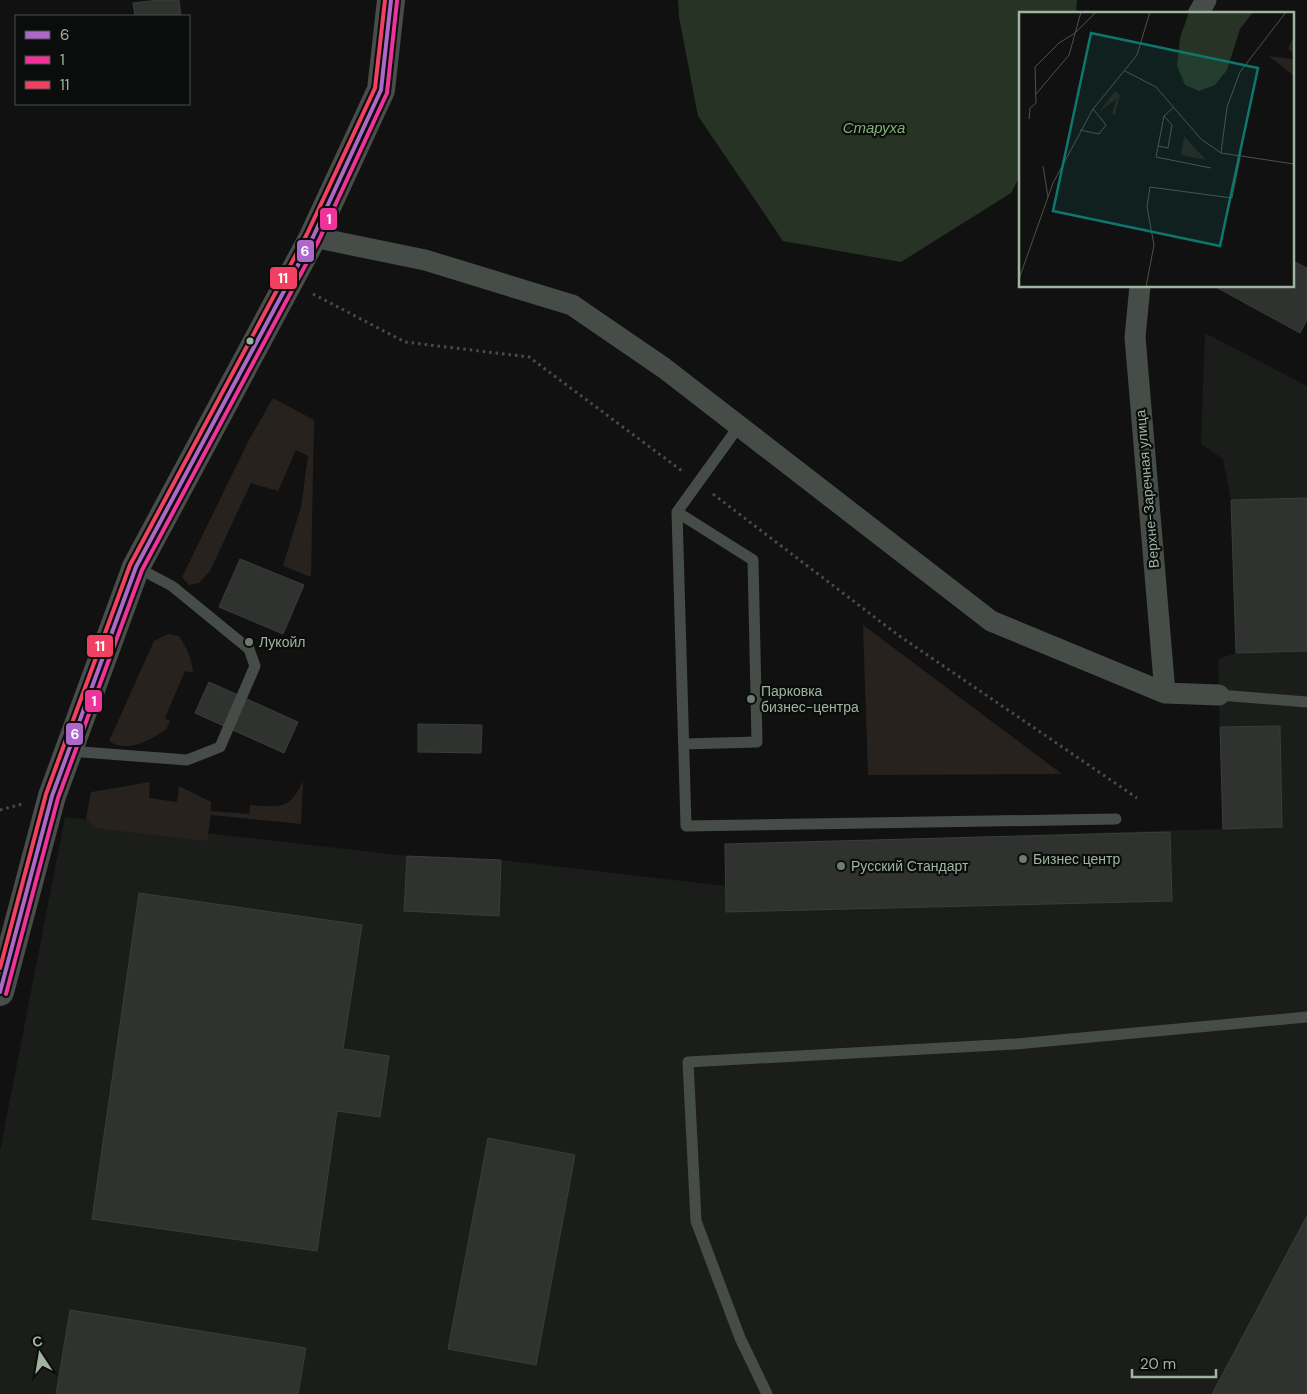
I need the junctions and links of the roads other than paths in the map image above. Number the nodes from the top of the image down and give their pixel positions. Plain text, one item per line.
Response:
1 (391, 0) edge
2 (1206, 0) edge
3 (1199, 12) edge
4 (313, 237) junction
5 (1140, 288) edge
6 (740, 426) junction
7 (677, 512) junction
8 (136, 567) junction
9 (1164, 693) junction
10 (1219, 695) joint
11 (1307, 702) edge
12 (684, 744) junction
13 (68, 751) junction
14 (1116, 820) dead end
15 (0, 992) edge
16 (1307, 1017) edge
17 (767, 1394) edge

1 - 4 main road
2 - 3 street
4 - 6 street
4 - 8 main road
5 - 9 street, Верхне-Заречная улица
6 - 7 lane
6 - 9 street
7 - 12 lane
7 - 12 lane
8 - 13 main road
8 - 13 lane
9 - 10 street
10 - 11 lane
12 - 14 lane
13 - 15 main road
16 - 17 lane

